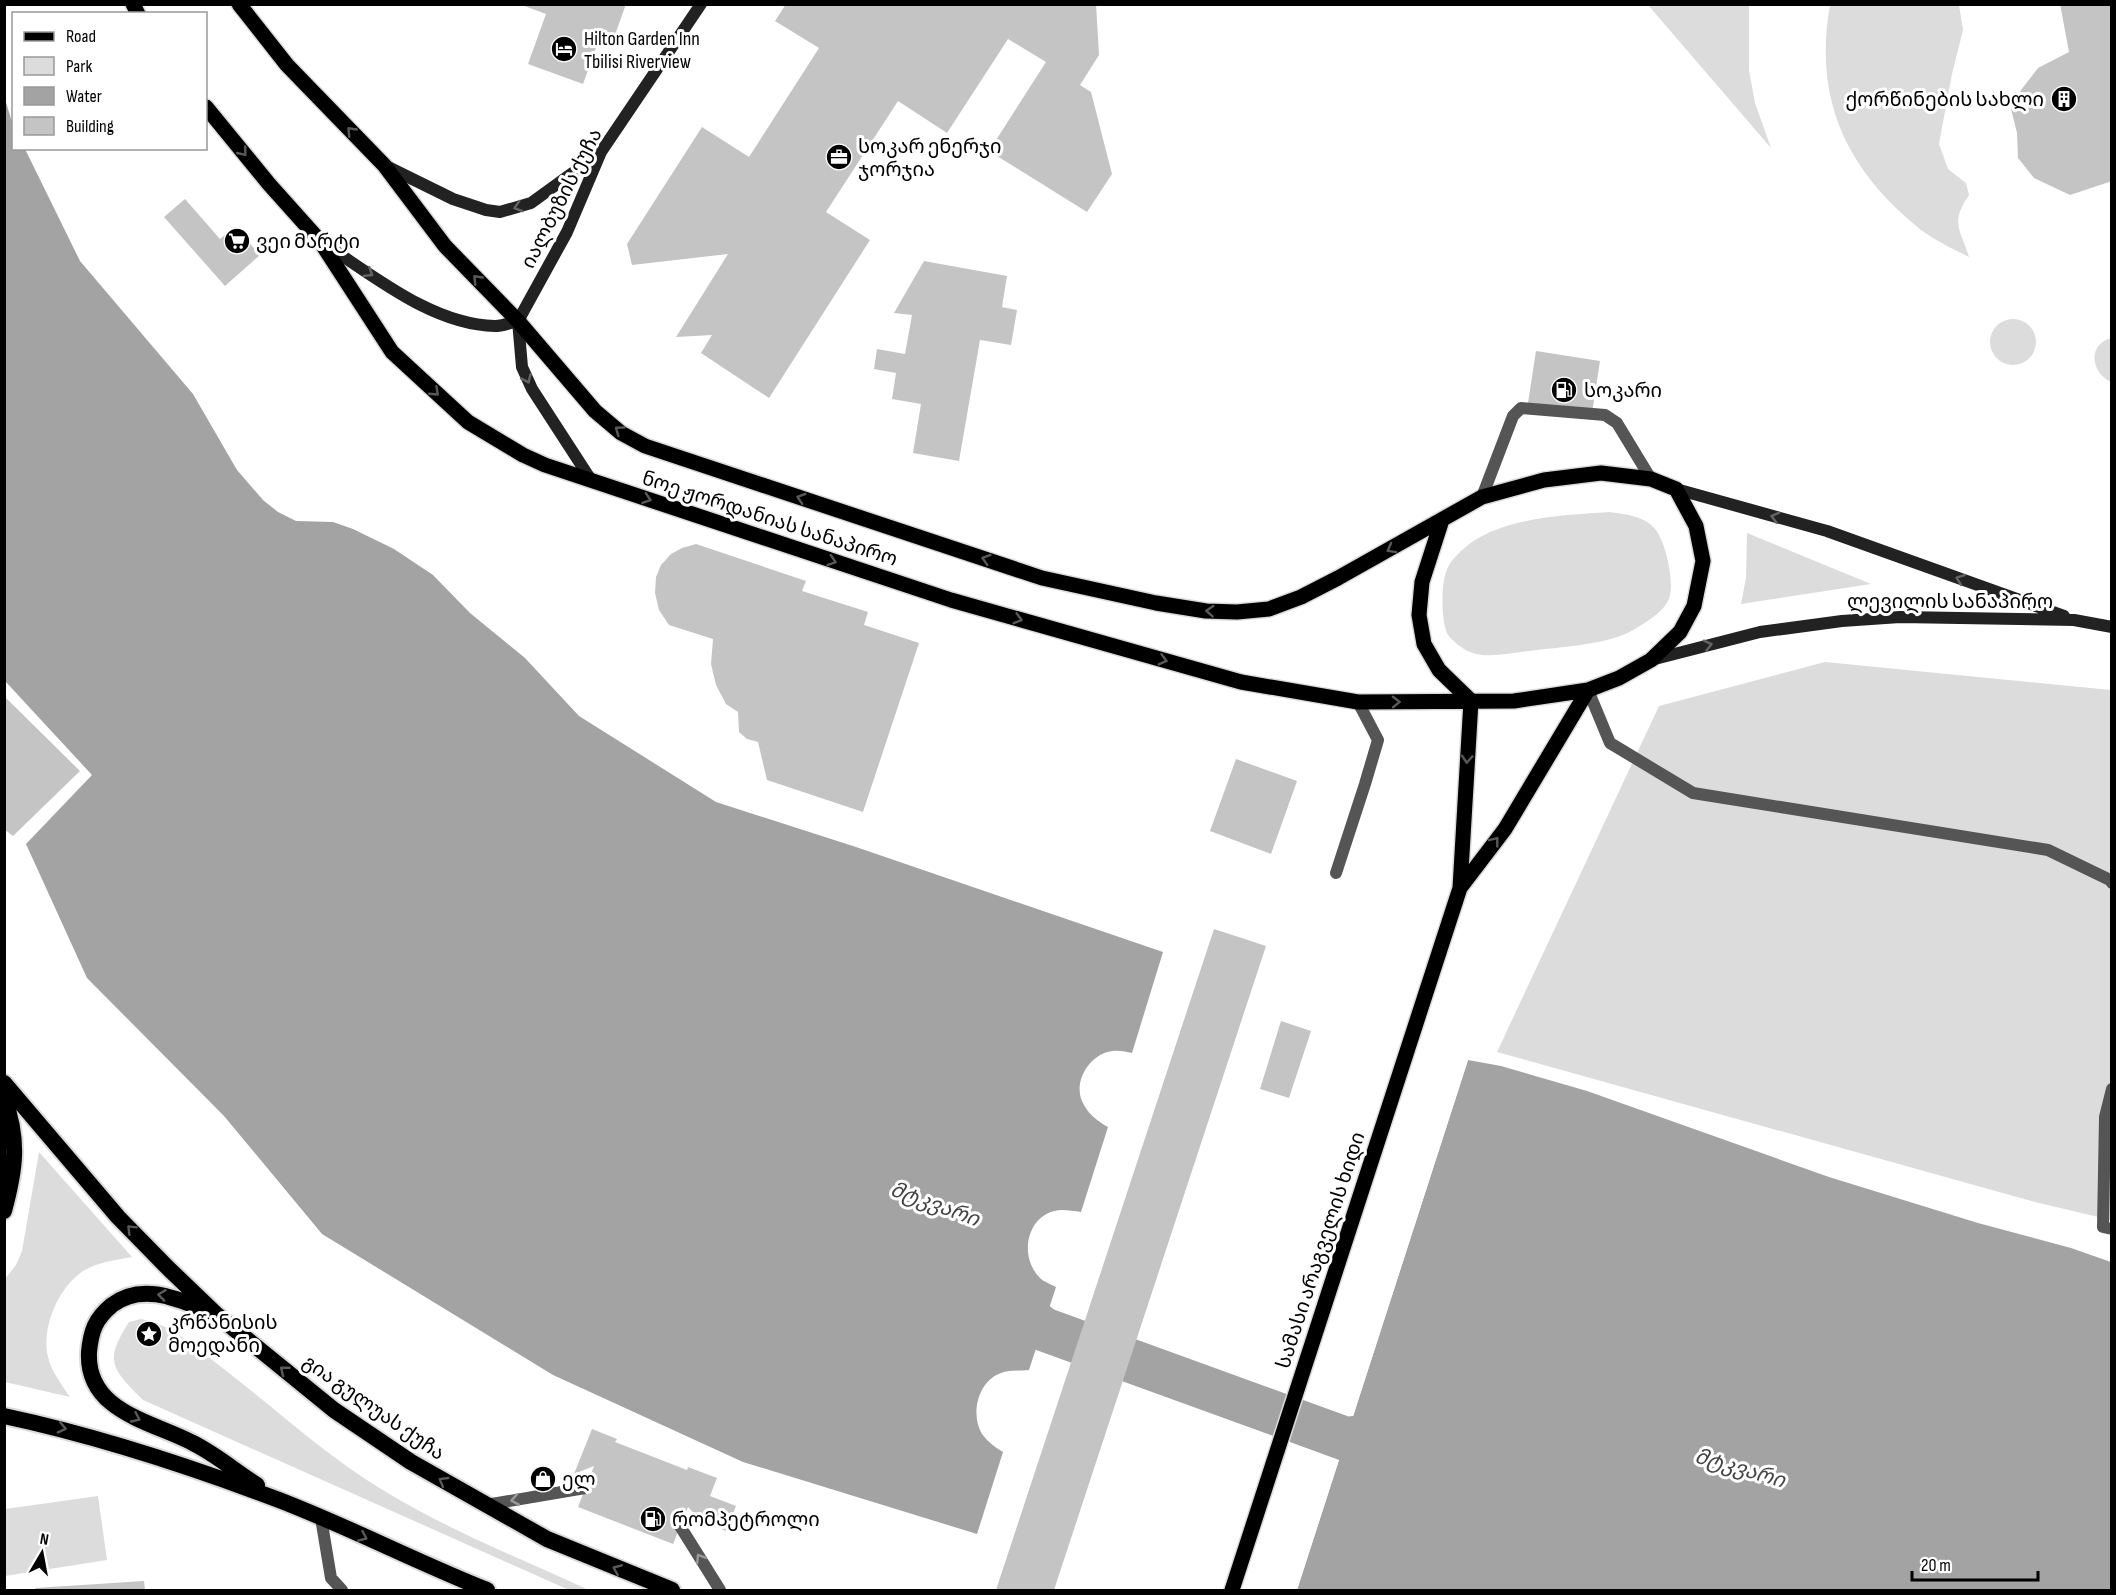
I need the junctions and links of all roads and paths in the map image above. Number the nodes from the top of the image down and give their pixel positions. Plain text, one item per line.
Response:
1 (238, 4) edge
2 (701, 4) edge
3 (207, 107) edge
4 (602, 152) junction
5 (384, 165) junction
6 (320, 241) junction
7 (518, 321) junction
8 (1651, 479) junction
9 (591, 480) junction
10 (1676, 489) junction
11 (1482, 497) junction
12 (1442, 520) junction
13 (2074, 620) junction
14 (2112, 627) edge
15 (1651, 660) junction
16 (1588, 690) junction
17 (1471, 701) junction
18 (1358, 702) junction
19 (1336, 873) dead end
20 (2112, 883) edge
21 (1460, 888) junction
22 (4, 1083) edge
23 (2112, 1089) edge
24 (4, 1097) edge
25 (4, 1211) edge
26 (2112, 1229) edge
27 (217, 1315) junction
28 (4, 1416) edge
29 (585, 1488) dead end
30 (280, 1500) junction
31 (486, 1505) junction
32 (321, 1518) junction
33 (681, 1526) dead end
34 (342, 1590) edge
35 (488, 1590) edge
36 (672, 1590) edge
37 (720, 1590) edge
38 (1232, 1590) edge

5 -> 1 main road, ნოე ჟორდანიას სანაპირო
2 - 4 main road, იალბუზის ქუჩა
3 -> 6 main road, ნოე ჟორდანიას სანაპირო
4 -> 5 main road
4 - 7 main road, იალბუზის ქუჩა
7 -> 5 main road, ნოე ჟორდანიას სანაპირო
6 -> 7 main road
6 -> 9 main road, ნოე ჟორდანიას სანაპირო
7 -> 9 main road
12 -> 7 main road, ნოე ჟორდანიას სანაპირო
8 - 10 main road, ნოე ჟორდანიას სანაპირო
8 - 11 main road, ნოე ჟორდანიას სანაპირო
8 - 11 lane
9 -> 18 main road, ნოე ჟორდანიას სანაპირო
13 -> 10 main road, ლევილის სანაპირო
10 - 15 main road, ნოე ჟორდანიას სანაპირო
11 - 12 main road, ნოე ჟორდანიას სანაპირო
12 - 17 main road
13 - 14 main road, ლევილის სანაპირო
15 -> 13 main road, ლევილის სანაპირო
15 - 16 main road, ნოე ჟორდანიას სანაპირო
16 - 17 main road, ნოე ჟორდანიას სანაპირო
16 - 20 lane
21 -> 16 main road
18 -> 17 main road, ნოე ჟორდანიას სანაპირო
17 -> 21 main road
18 - 19 lane
21 - 38 main road, სამასი არაგველის ხიდი
27 -> 22 highway, გია გულუას ქუჩა
23 - 26 lane
24 - 25 highway
27 -> 30 highway
31 -> 27 highway, გია გულუას ქუჩა
28 -> 30 highway
29 -> 31 lane
30 - 32 highway
36 -> 31 highway, გია გულუას ქუჩა
32 - 34 lane
32 -> 35 highway
37 -> 33 lane

